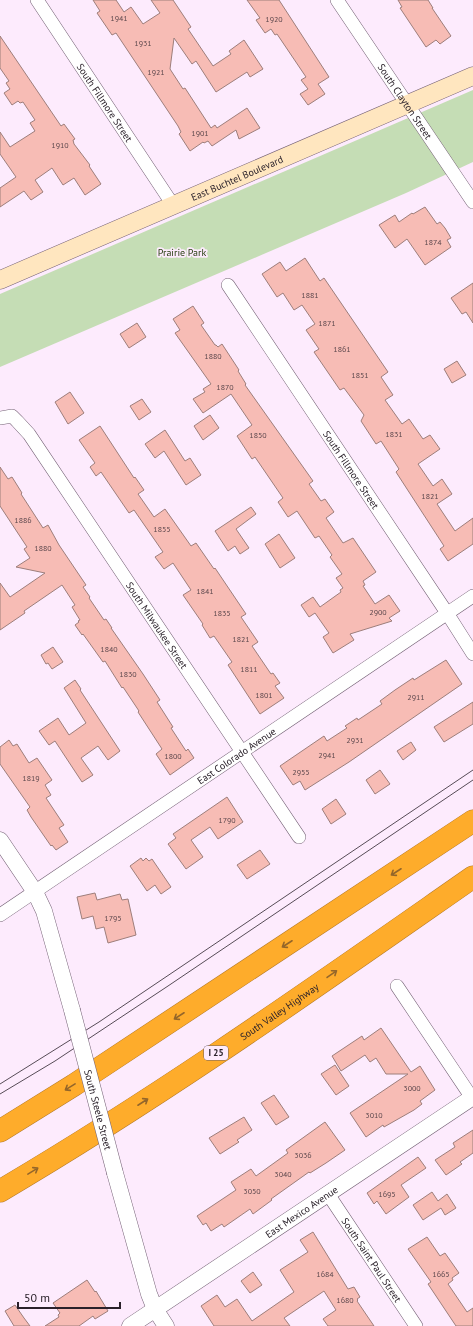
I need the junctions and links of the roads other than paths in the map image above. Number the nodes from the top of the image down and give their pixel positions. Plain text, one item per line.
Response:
1 (37, 0) edge
2 (337, 0) edge
3 (473, 76) edge
4 (407, 104) junction
5 (473, 202) edge
6 (173, 205) junction
7 (0, 280) edge
8 (228, 284) dead end
9 (6, 417) edge
10 (473, 596) edge
11 (447, 613) junction
12 (473, 654) edge
13 (241, 752) junction
14 (473, 816) edge
15 (473, 821) edge
16 (299, 837) dead end
17 (0, 840) edge
18 (428, 851) junction
19 (473, 877) edge
20 (473, 881) edge
21 (35, 892) junction
22 (427, 909) junction
23 (0, 915) edge
24 (397, 986) dead end
25 (473, 1098) edge
26 (0, 1131) edge
27 (0, 1191) edge
28 (328, 1194) junction
29 (155, 1309) junction
30 (130, 1326) edge
31 (166, 1326) edge
32 (416, 1326) edge

1 - 6 street, South Fillmore Street
2 - 4 street, South Clayton Street
3 - 4 main road, East Buchtel Boulevard
4 - 5 street, South Clayton Street
4 - 6 main road, East Buchtel Boulevard
6 - 7 main road, East Buchtel Boulevard
8 - 11 street, South Fillmore Street
9 - 13 street, South Milwaukee Street
10 - 11 street, East Colorado Avenue
11 - 12 street, South Fillmore Street
11 - 13 street, East Colorado Avenue
13 - 16 street, South Milwaukee Street
13 - 21 street, East Colorado Avenue
14 - 18 highway
15 - 18 highway
17 - 21 street
18 -> 26 highway
19 - 22 highway, South Valley Highway / I 25
20 - 22 highway
21 - 23 street, East Colorado Avenue
21 - 29 street, South Steele Street, bridge
27 -> 22 highway, South Valley Highway / I 25
24 - 25 street
25 - 28 street, East Mexico Avenue
28 - 29 street, East Mexico Avenue
28 - 32 street, South Saint Paul Street
29 - 30 street, East Mexico Avenue
29 - 31 street, South Steele Street

